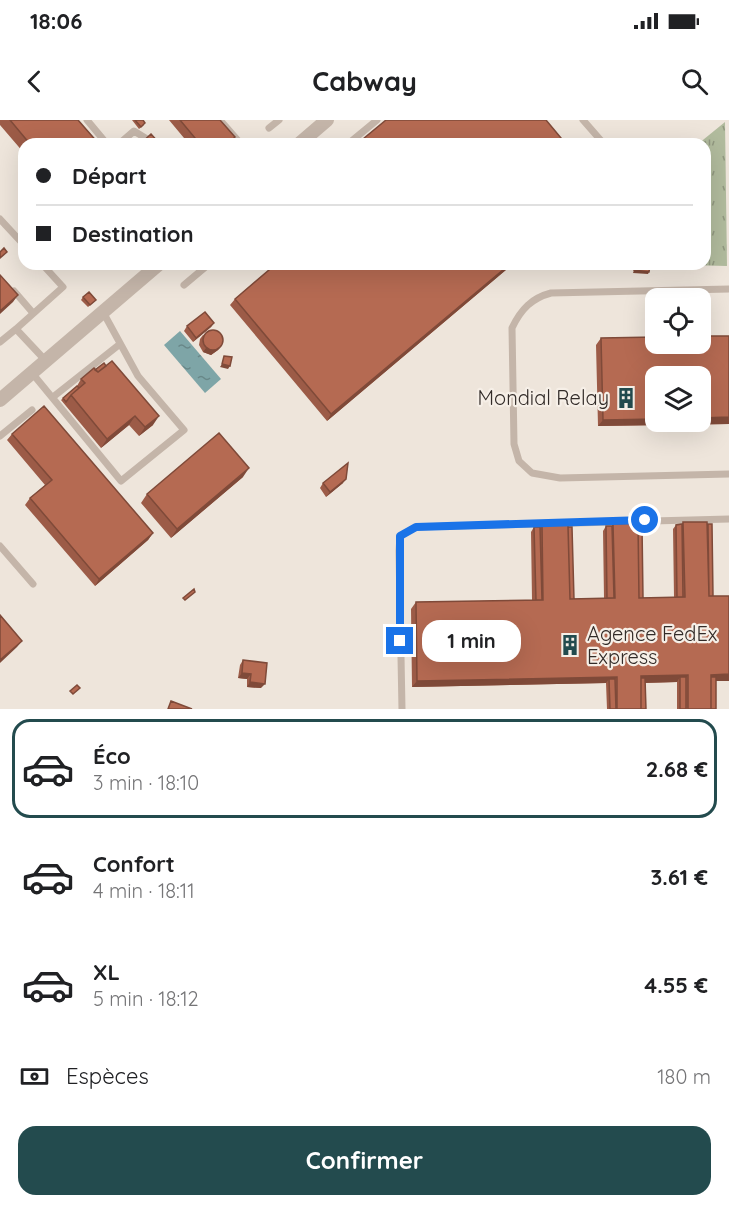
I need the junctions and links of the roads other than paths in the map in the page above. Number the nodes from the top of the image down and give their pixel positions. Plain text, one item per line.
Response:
1 (87, 120) edge
2 (220, 120) edge
3 (279, 120) edge
4 (327, 120) edge
5 (377, 120) edge
6 (583, 120) edge
7 (269, 128) dead end
8 (102, 138) edge
9 (126, 138) edge
10 (145, 138) edge
11 (236, 138) edge
12 (306, 138) edge
13 (355, 138) edge
14 (599, 138) edge
15 (0, 219) edge
16 (18, 238) edge
17 (47, 270) edge
18 (152, 270) edge
19 (202, 270) edge
20 (7, 283) edge
21 (184, 285) dead end
22 (729, 289) edge
23 (103, 312) junction
24 (33, 313) junction
25 (16, 329) junction
26 (0, 342) edge
27 (120, 344) junction
28 (46, 361) junction
29 (32, 373) junction
30 (53, 397) junction
31 (0, 400) edge
32 (32, 410) dead end
33 (0, 436) edge
34 (729, 474) edge
35 (729, 519) edge
36 (0, 546) edge
37 (33, 585) dead end
38 (402, 709) edge

1 - 8 lane
2 - 11 lane
3 - 7 lane
4 - 12 street
5 - 13 lane
6 - 14 lane
9 - 10 lane
15 - 16 lane
17 - 24 lane
18 - 23 street
19 - 21 lane
20 - 24 lane
22 - 34 lane
23 - 27 lane
23 - 28 street
24 - 25 lane
25 - 26 lane
25 - 28 lane
27 - 30 lane
27 - 30 lane
28 - 29 street
29 - 30 lane
29 - 31 street
32 - 33 lane
35 - 38 lane
36 - 37 lane

